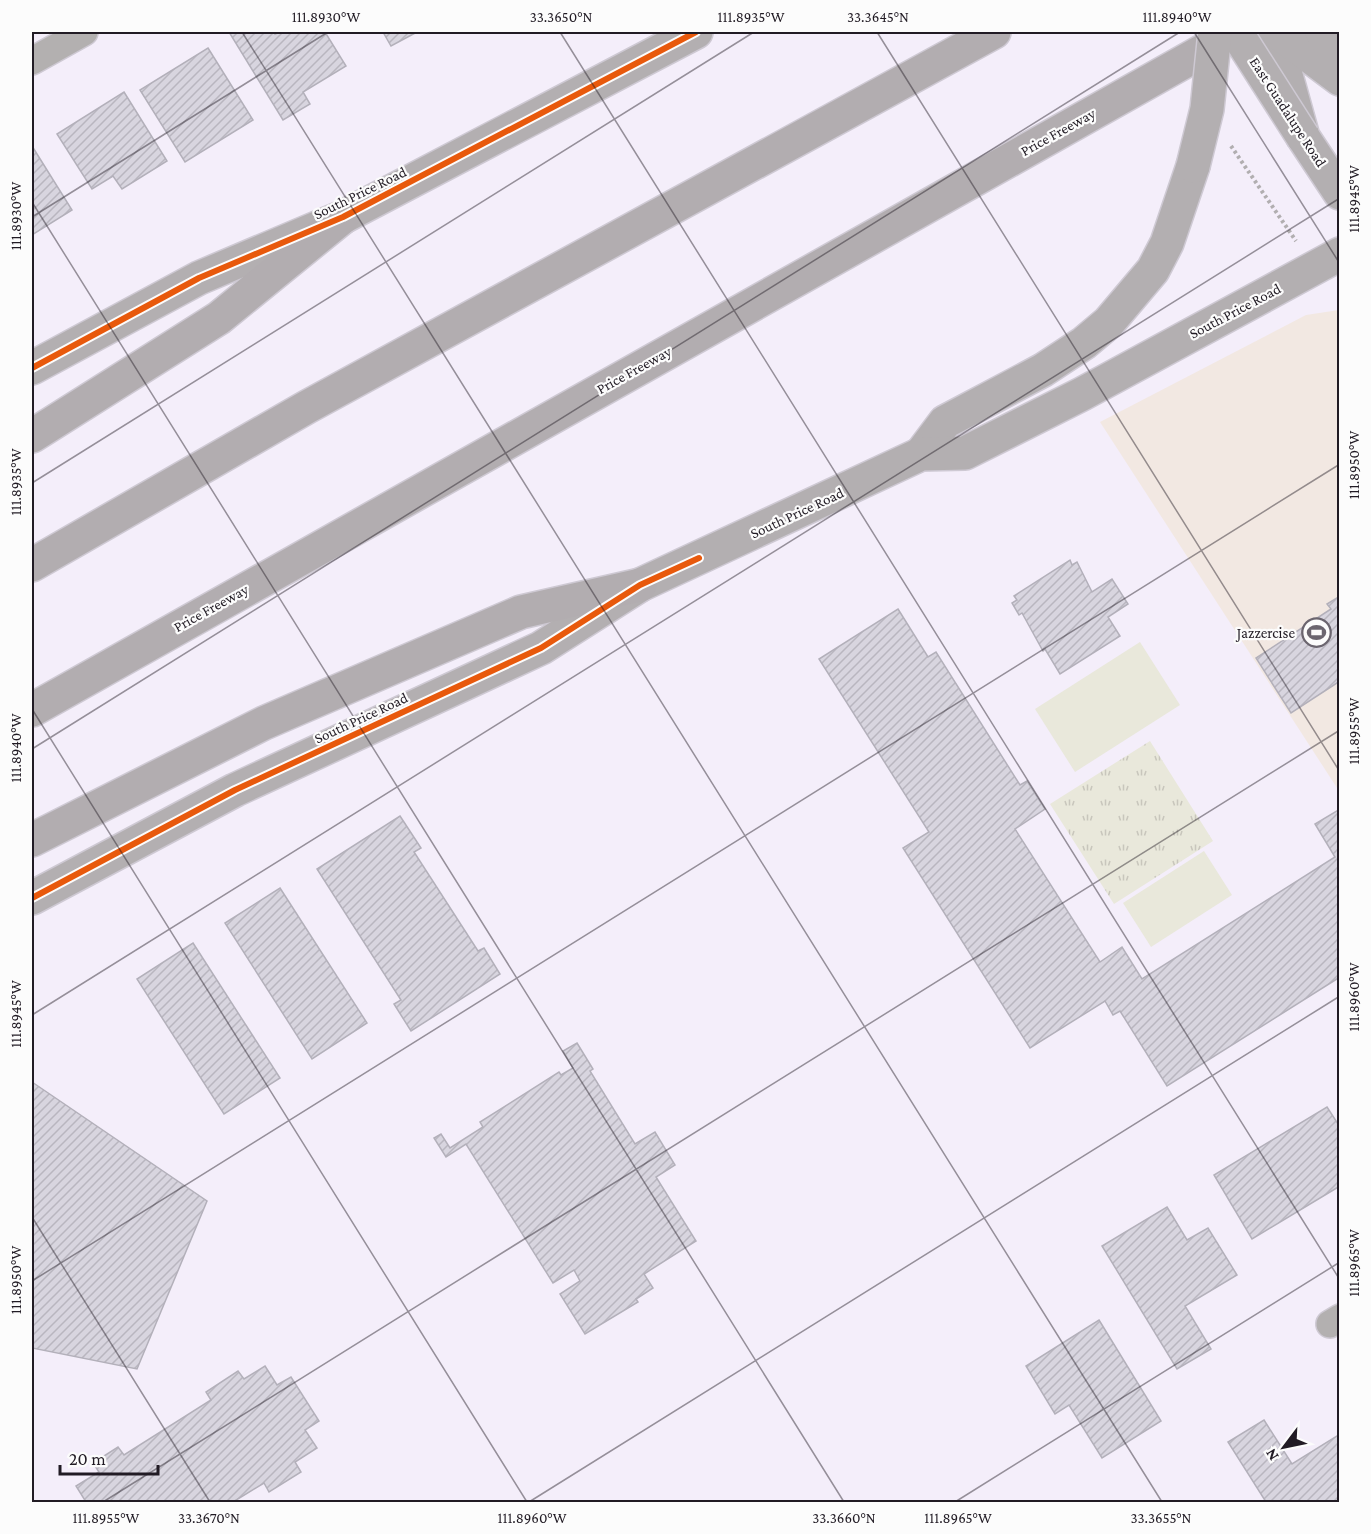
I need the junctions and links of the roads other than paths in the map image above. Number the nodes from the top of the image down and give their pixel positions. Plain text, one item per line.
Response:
1 (84, 32) edge
2 (696, 32) edge
3 (994, 32) edge
4 (1215, 32) edge
5 (1237, 32) edge
6 (1276, 32) edge
7 (1322, 32) edge
8 (1340, 59) edge
9 (32, 61) edge
10 (1340, 79) edge
11 (1303, 137) junction
12 (1340, 193) edge
13 (343, 217) junction
14 (1340, 254) edge
15 (32, 368) edge
16 (32, 436) edge
17 (921, 454) junction
18 (32, 565) edge
19 (640, 585) junction
20 (32, 710) edge
21 (32, 840) edge
22 (32, 898) edge

1 - 9 street
2 - 13 main road, South Price Road
3 - 18 highway
4 - 17 main road, bridge
5 - 11 main road, East Guadalupe Road, bridge
5 - 20 highway, Price Freeway
6 - 10 main road
6 - 11 main road, bridge
7 - 8 main road
11 - 12 main road, East Guadalupe Road
13 - 15 main road, South Price Road
13 - 16 highway
14 - 17 main road, South Price Road
17 - 19 main road, South Price Road
19 - 21 highway
19 - 22 main road, South Price Road

